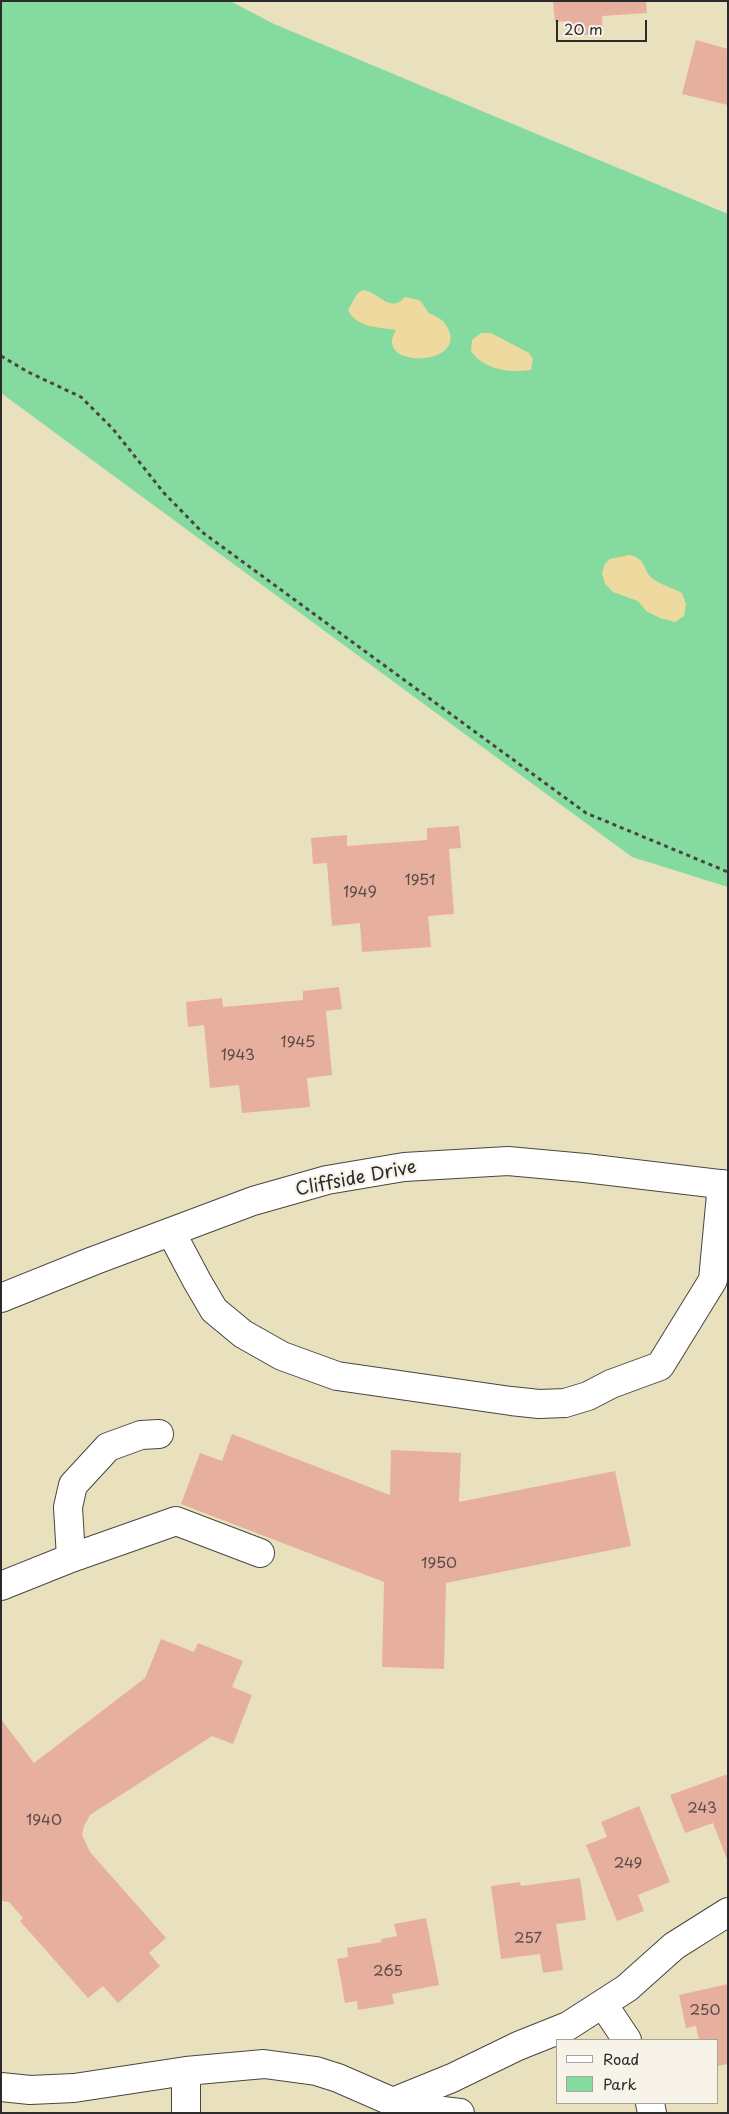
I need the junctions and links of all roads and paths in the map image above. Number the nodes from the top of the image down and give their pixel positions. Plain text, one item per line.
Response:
1 (1, 356) edge
2 (728, 872) edge
3 (725, 1184) edge
4 (171, 1232) junction
5 (1, 1298) edge
6 (159, 1434) dead end
7 (260, 1553) dead end
8 (71, 1558) junction
9 (1, 1586) edge
10 (728, 1912) edge
11 (603, 2004) junction
12 (626, 2039) edge
13 (186, 2071) junction
14 (1, 2087) edge
15 (380, 2102) edge
16 (186, 2113) edge
17 (460, 2113) edge

1 - 2 path
3 - 4 street, Cliffside Drive
3 - 4 street
4 - 5 street, Cliffside Drive
6 - 8 street
7 - 8 street
8 - 9 street
10 - 11 street
11 - 12 street
11 - 15 street
13 - 14 street
13 - 15 street
13 - 16 street
15 - 17 street

